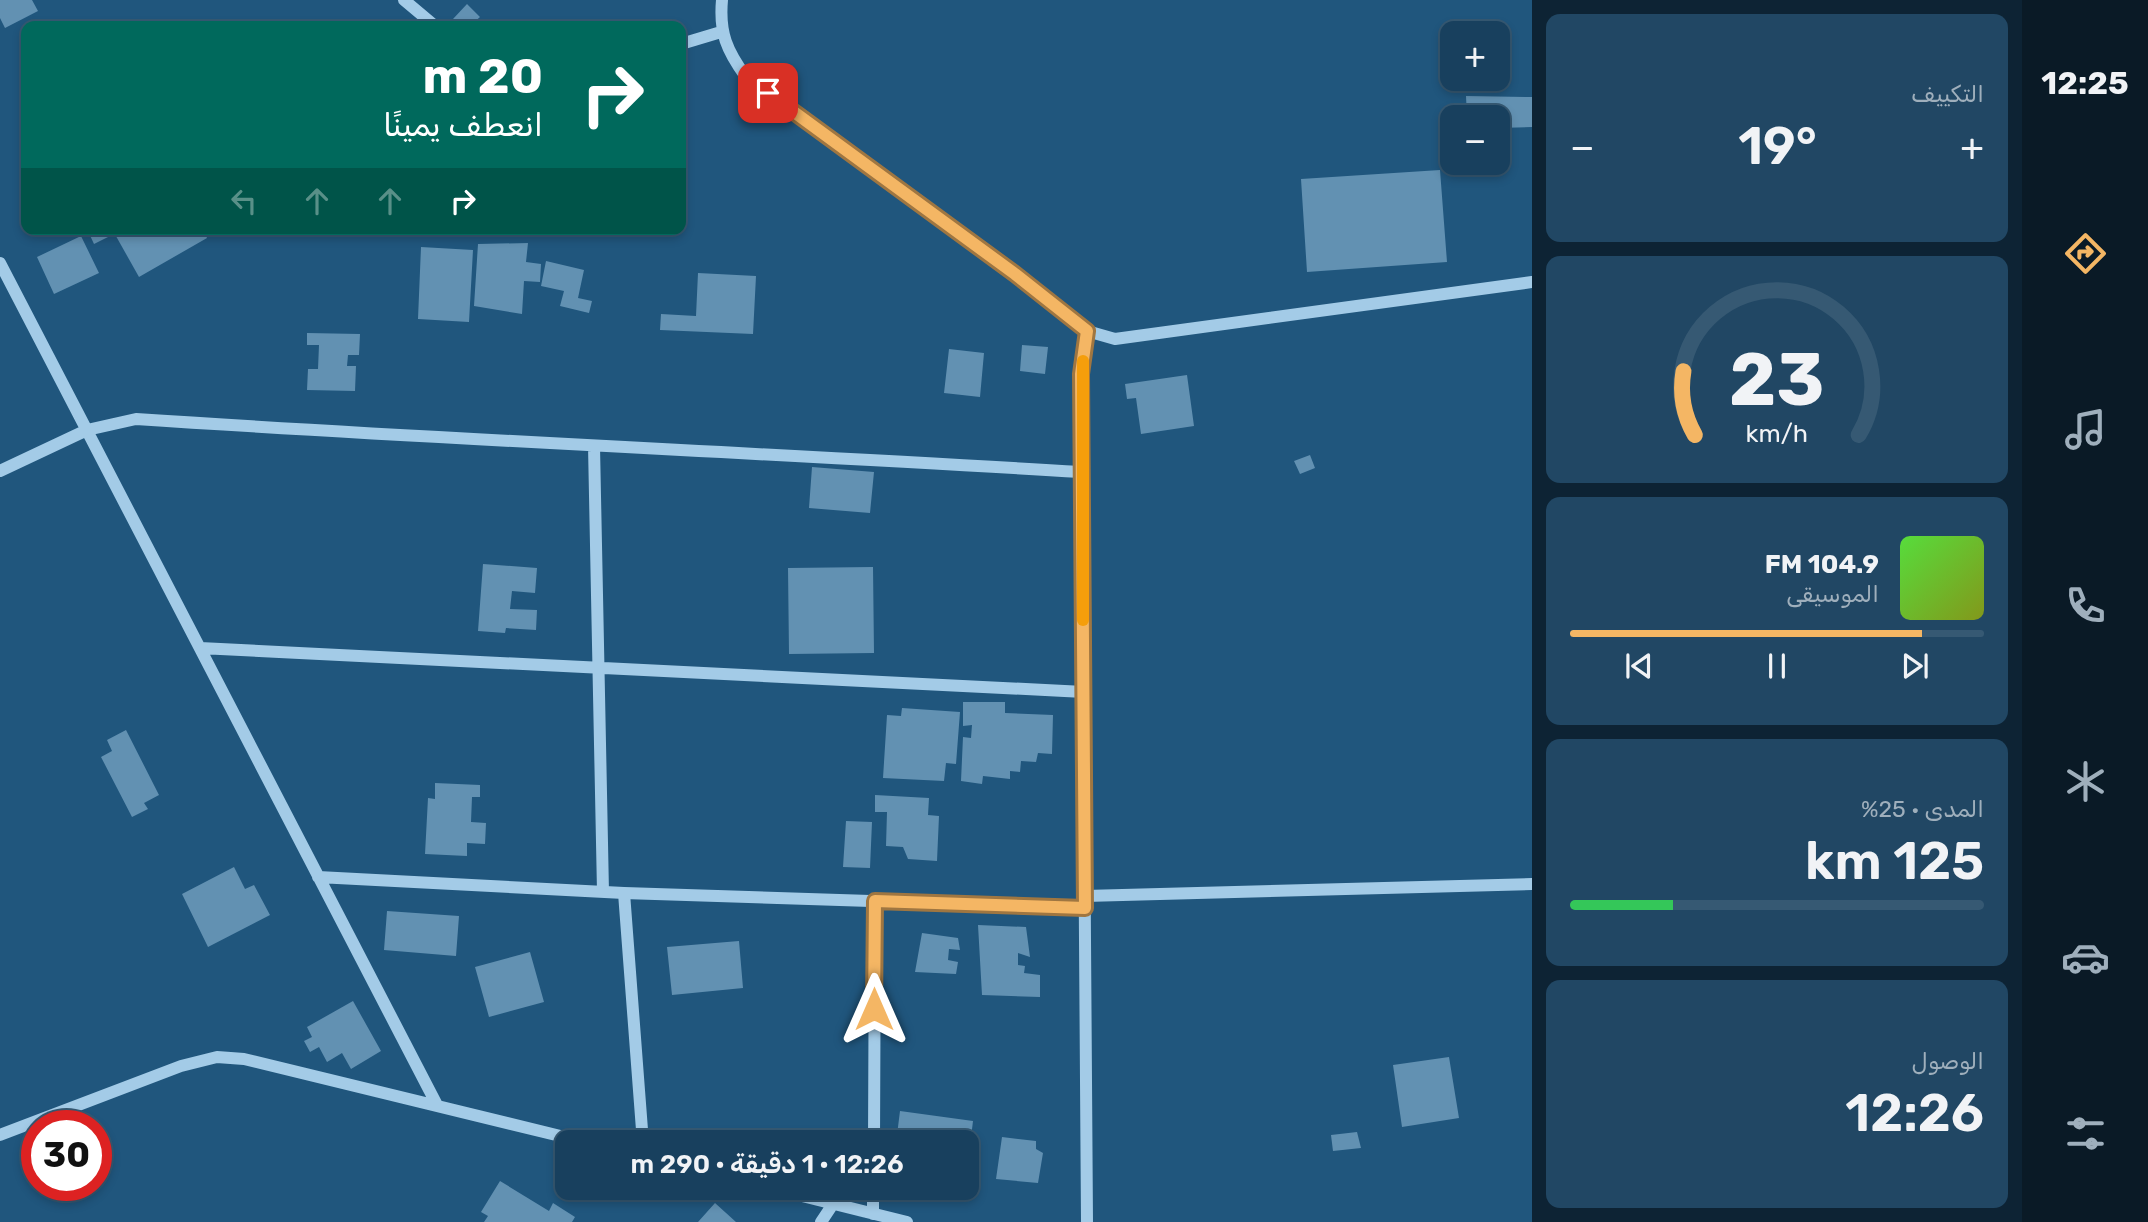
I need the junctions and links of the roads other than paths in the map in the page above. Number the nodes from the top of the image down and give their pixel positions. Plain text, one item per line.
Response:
1 (404, 0) edge
2 (722, 0) edge
3 (429, 21) edge
4 (721, 32) junction
5 (686, 42) edge
6 (0, 263) edge
7 (1532, 282) edge
8 (1087, 331) junction
9 (87, 430) junction
10 (594, 446) junction
11 (0, 471) edge
12 (1081, 472) junction
13 (200, 648) junction
14 (599, 667) junction
15 (1084, 692) junction
16 (318, 877) junction
17 (1532, 884) edge
18 (603, 892) junction
19 (624, 893) junction
20 (875, 901) junction
21 (1085, 902) junction
22 (437, 1105) junction
23 (642, 1130) edge
24 (874, 1130) edge
25 (555, 1134) edge
26 (0, 1135) edge
27 (817, 1200) edge
28 (873, 1200) edge
29 (833, 1204) junction
30 (873, 1214) junction
31 (821, 1222) edge
32 (907, 1222) edge
33 (1087, 1222) edge

1 - 3 street
2 - 4 street
4 - 5 street
4 - 8 street
6 - 9 street
7 - 8 street
8 - 12 street
9 - 10 street
9 - 11 street
9 - 13 street
10 - 12 street
10 - 14 street
12 - 15 street
13 - 14 street
13 - 16 street
14 - 15 street
14 - 18 street
15 - 21 street
16 - 18 street
16 - 22 street
17 - 21 street
18 - 19 street
19 - 20 street
19 - 23 street
20 - 21 street
20 - 24 street
21 - 33 street
22 - 25 street
22 - 26 street
27 - 29 street
28 - 30 street
29 - 30 street
29 - 31 street
30 - 32 street

